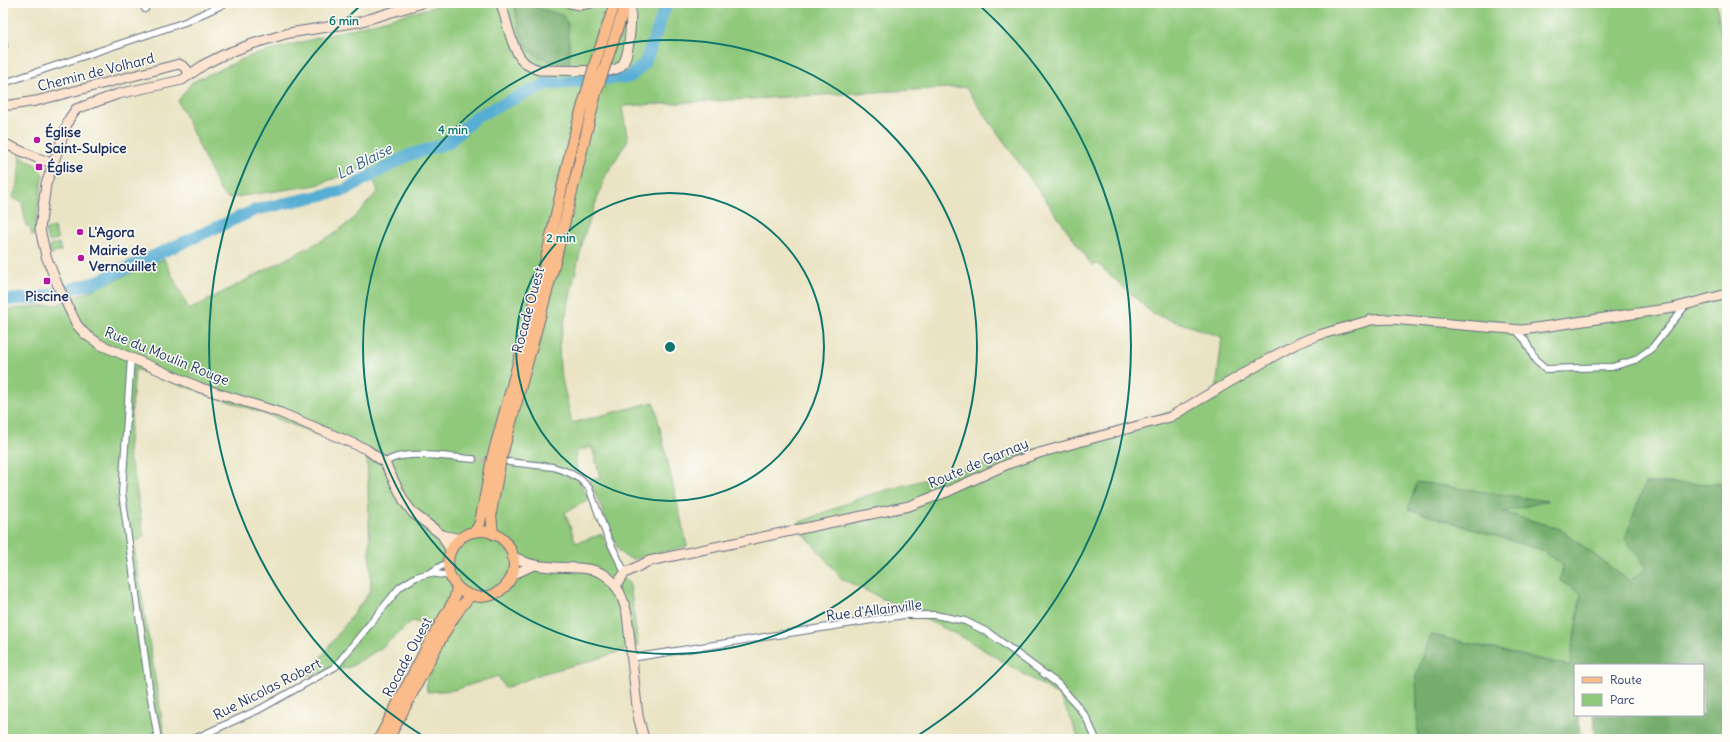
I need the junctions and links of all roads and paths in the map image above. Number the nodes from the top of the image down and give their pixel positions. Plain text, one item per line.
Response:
1 (226, 3) edge
2 (422, 3) edge
3 (501, 3) edge
4 (570, 3) edge
5 (591, 3) edge
6 (615, 3) edge
7 (626, 3) edge
8 (632, 3) edge
9 (213, 6) edge
10 (600, 63) junction
11 (189, 75) junction
12 (3, 81) edge
13 (591, 94) junction
14 (3, 105) edge
15 (3, 143) edge
16 (52, 163) junction
17 (1727, 294) edge
18 (1686, 305) junction
19 (1516, 330) junction
20 (131, 357) junction
21 (473, 459) tunnel mouth
22 (509, 462) dead end
23 (385, 463) junction
24 (475, 532) junction
25 (493, 534) junction
26 (442, 535) junction
27 (460, 539) junction
28 (451, 551) junction
29 (512, 556) junction
30 (448, 562) junction
31 (534, 565) junction
32 (430, 573) junction
33 (625, 573) junction
34 (512, 575) junction
35 (450, 576) junction
36 (615, 586) junction
37 (457, 587) junction
38 (471, 595) junction
39 (631, 658) junction
40 (158, 739) edge
41 (194, 739) edge
42 (379, 739) edge
43 (388, 739) edge
44 (644, 739) edge
45 (1096, 739) edge

1 - 9 street
2 - 11 street, Chemin de Volhard
3 - 8 street
4 - 5 street
6 - 10 main road, Rocade Ouest
7 - 10 main road, Rocade Ouest
9 - 12 street
10 - 13 main road, Rocade Ouest, bridge
11 - 14 street, Chemin de Volhard
11 - 16 street, Chemin de Volhard
13 - 24 main road, Rocade Ouest
13 - 25 main road, Rocade Ouest
15 - 16 street
16 - 20 street, Rue du Moulin Rouge
17 - 18 street, Route de Garnay
18 - 19 street, Route de Garnay
18 - 19 street
19 - 33 street, Route de Garnay
20 - 23 street, Rue du Moulin Rouge
20 - 40 street
21 - 23 street
22 - 33 street
23 - 26 street, Rue du Moulin Rouge
24 - 25 main road
24 - 27 main road
25 - 29 main road
26 - 27 street, Rue du Moulin Rouge
26 - 28 street, Rue du Moulin Rouge
27 - 28 main road
28 - 30 main road
29 - 31 street
29 - 34 main road
30 - 32 street, Rue Nicolas Robert
30 - 35 main road
31 - 34 street
31 - 36 street
32 - 35 street, Rue Nicolas Robert
32 - 41 street, Rue Nicolas Robert
33 - 36 street, Route de Garnay
34 - 38 main road
35 - 37 main road
36 - 39 street
37 - 38 main road
37 - 42 main road, Rocade Ouest
38 - 43 main road, Rocade Ouest
39 - 44 street
39 - 45 street, Rue d'Allainville

